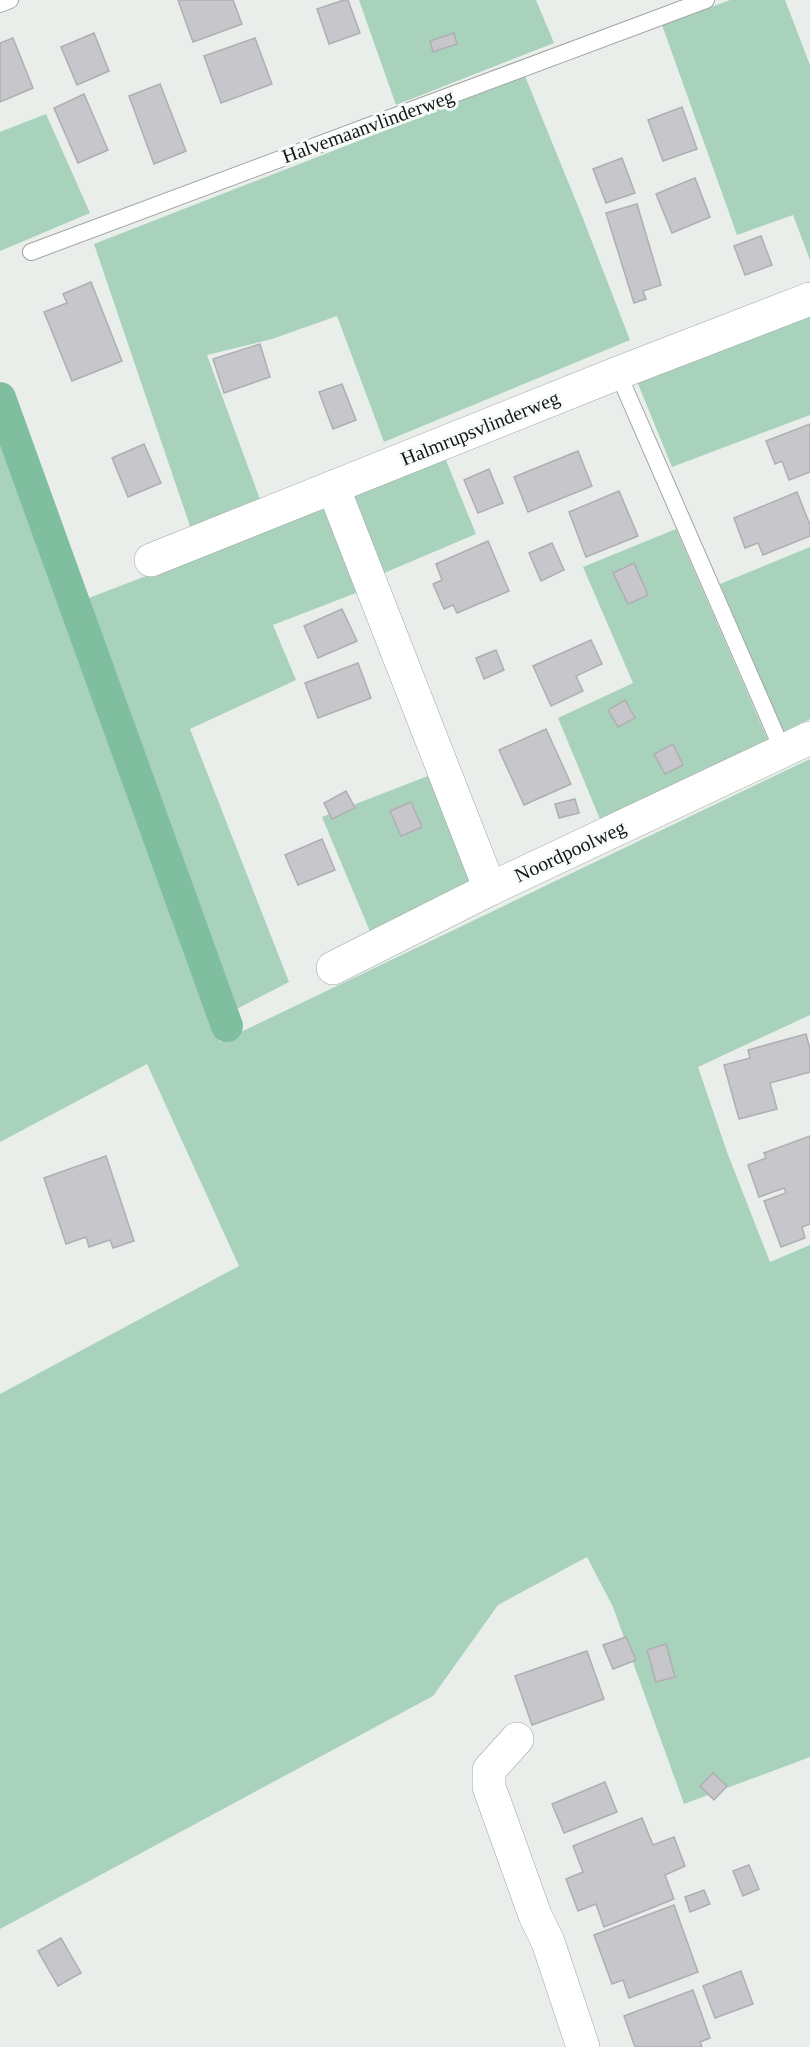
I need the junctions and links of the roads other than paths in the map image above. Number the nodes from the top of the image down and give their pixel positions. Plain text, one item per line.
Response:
1 (10, 0) edge
2 (706, 0) edge
3 (0, 4) edge
4 (31, 252) dead end
5 (810, 299) edge
6 (618, 373) junction
7 (333, 488) junction
8 (151, 560) dead end
9 (796, 745) edge
10 (490, 889) junction
11 (333, 968) dead end
12 (517, 1739) dead end
13 (583, 2047) edge

1 - 3 lane
2 - 4 lane, Halvemaanvlinderweg
5 - 6 street, Halmrupsvlinderweg
6 - 7 street, Halmrupsvlinderweg
6 - 9 lane
7 - 8 street, Halmrupsvlinderweg
7 - 10 street
9 - 10 street, Noordpoolweg
10 - 11 street, Noordpoolweg
12 - 13 street

